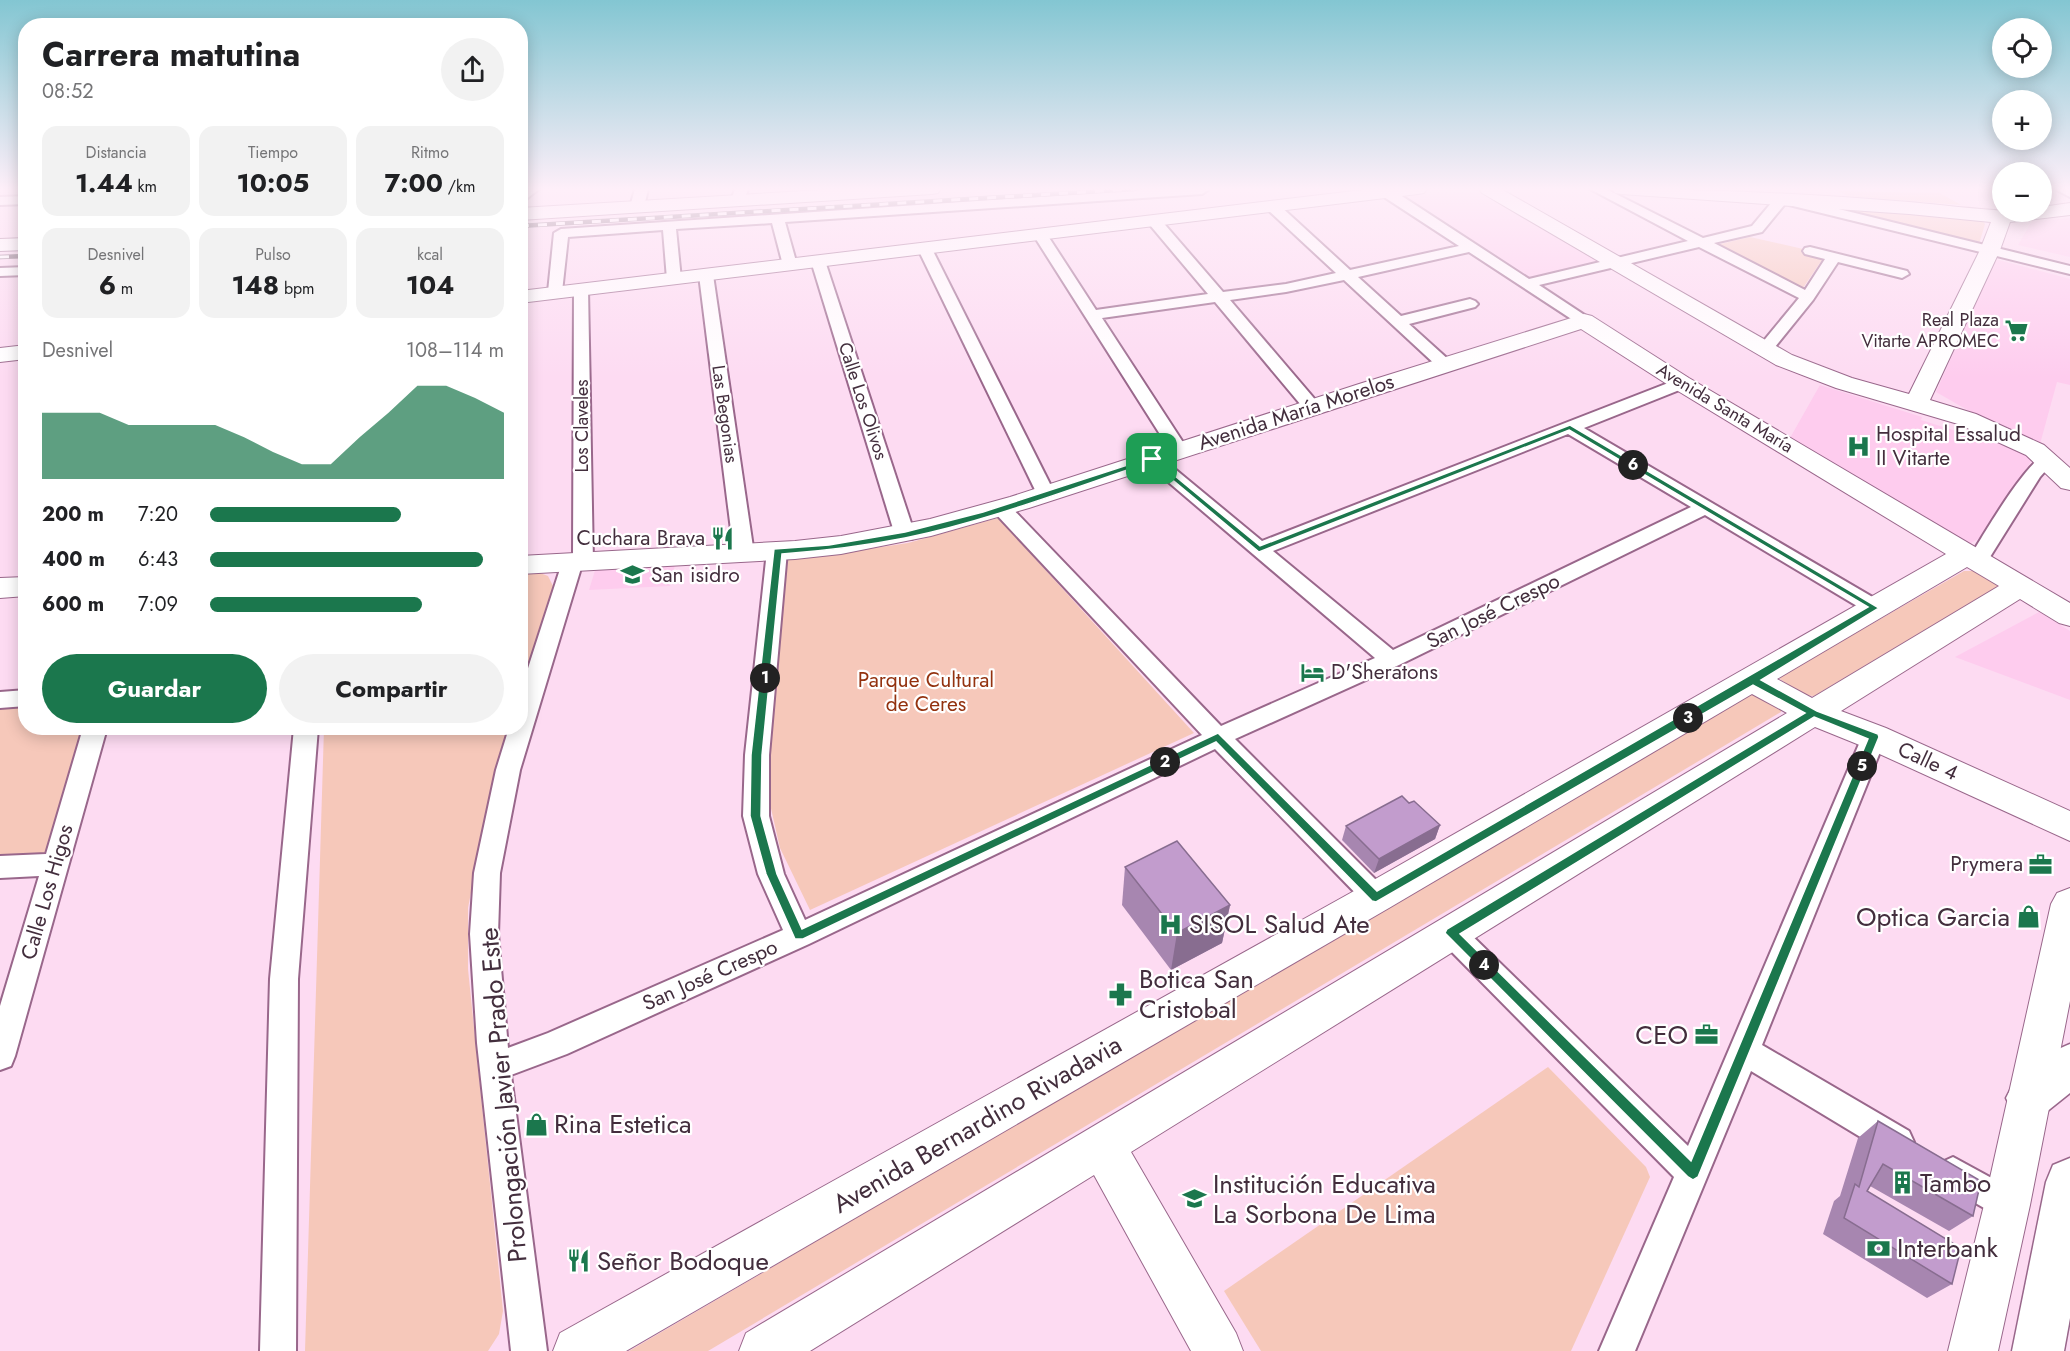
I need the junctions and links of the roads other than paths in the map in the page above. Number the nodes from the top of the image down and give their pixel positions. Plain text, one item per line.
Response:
1 (559, 252) edge
2 (672, 252) edge
3 (786, 252) edge
4 (905, 252) edge
5 (927, 252) edge
6 (1051, 252) edge
7 (1181, 252) edge
8 (1321, 252) edge
9 (1452, 252) edge
10 (1475, 252) edge
11 (1600, 252) edge
12 (1655, 252) edge
13 (1718, 252) edge
14 (1814, 252) edge
15 (1989, 252) edge
16 (2008, 252) edge
17 (2016, 252) edge
18 (1834, 257) junction
19 (1616, 261) junction
20 (2070, 263) edge
21 (790, 265) junction
22 (819, 265) junction
23 (2070, 270) edge
24 (18, 271) edge
25 (0, 272) edge
26 (1902, 274) dead end
27 (706, 275) junction
28 (1347, 277) junction
29 (674, 279) junction
30 (1526, 284) junction
31 (581, 289) junction
32 (555, 292) junction
33 (528, 296) edge
34 (1218, 297) junction
35 (1808, 297) junction
36 (1470, 304) dead end
37 (1092, 315) junction
38 (1584, 321) junction
39 (1397, 322) junction
40 (1765, 349) junction
41 (1444, 364) junction
42 (1681, 382) junction
43 (1307, 400) junction
44 (1916, 404) junction
45 (1570, 427) junction
46 (1179, 450) junction
47 (1152, 459) junction
48 (2047, 459) junction
49 (2070, 482) edge
50 (1046, 494) junction
51 (1704, 508) junction
52 (1002, 509) junction
53 (905, 535) junction
54 (1259, 549) junction
55 (777, 551) junction
56 (744, 554) junction
57 (1973, 557) junction
58 (578, 563) junction
59 (528, 565) edge
60 (2021, 586) junction
61 (18, 587) edge
62 (0, 588) edge
63 (1875, 608) junction
64 (2070, 616) edge
65 (1391, 660) junction
66 (1753, 680) junction
67 (18, 699) edge
68 (0, 700) edge
69 (528, 711) edge
70 (1813, 713) junction
71 (93, 735) edge
72 (305, 735) edge
73 (520, 735) edge
74 (1218, 737) junction
75 (1874, 737) junction
76 (2070, 827) edge
77 (56, 864) junction
78 (0, 867) edge
79 (1376, 897) junction
80 (2070, 904) edge
81 (1451, 933) junction
82 (799, 936) junction
83 (1744, 1051) junction
84 (0, 1056) edge
85 (2070, 1065) edge
86 (495, 1067) junction
87 (2029, 1098) junction
88 (1103, 1147) junction
89 (1693, 1173) junction
90 (2070, 1182) edge
91 (2007, 1205) junction
92 (278, 1351) edge
93 (529, 1351) edge
94 (578, 1351) edge
95 (764, 1351) edge
96 (1218, 1351) edge
97 (1617, 1351) edge
98 (1973, 1351) edge
99 (2038, 1351) edge

1 - 32 street
2 - 29 street
3 - 21 street
4 - 22 street
5 - 50 street
6 - 37 street
7 - 34 street
8 - 28 street
9 - 28 street
10 - 30 street, Avenida Santa María
11 - 19 street
12 - 19 street
13 - 35 street
14 - 18 street
15 - 44 street
16 - 23 street
17 - 20 street
18 - 26 street
18 - 35 street
19 - 30 street
19 - 40 street
21 - 22 street
21 - 27 street
22 - 53 street, Calle Los Olivos
24 - 25 street
27 - 29 street
27 - 56 street, Las Begonias
28 - 34 street
28 - 39 street
29 - 31 street
30 - 38 street, Avenida Santa María
31 - 32 street
31 - 58 street, Los Claveles
32 - 33 street
34 - 37 street
34 - 43 street
35 - 40 street
36 - 39 street
37 - 46 street
38 - 41 street, Avenida María Morelos
38 - 42 street, Avenida Santa María
39 - 41 street
40 - 44 street
41 - 43 street, Avenida María Morelos
42 - 45 street
42 - 57 street, Avenida Santa María
43 - 46 street, Avenida María Morelos
44 - 48 street
45 - 51 street
45 - 54 street
46 - 47 street, Avenida María Morelos
47 - 50 street, Avenida María Morelos
47 - 54 street
48 - 49 street
48 - 57 street
50 - 52 street, Avenida María Morelos
51 - 63 street
51 - 65 street, San José Crespo
52 - 53 street, Avenida María Morelos
52 - 74 street
53 - 55 street, Avenida María Morelos
54 - 65 street
55 - 56 street, Avenida María Morelos
55 - 82 street
56 - 58 street, Avenida María Morelos
57 - 60 street, Avenida Santa María
57 - 63 street, Avenida Bernardino Rivadavia
58 - 59 street, Avenida María Morelos
58 - 69 street, Prolongación Javier Prado Este
60 - 64 street, Avenida Santa María
60 - 70 street
61 - 62 street
63 - 66 street, Avenida Bernardino Rivadavia
65 - 74 street, San José Crespo
66 - 70 street, Calle 4
66 - 79 street, Avenida Bernardino Rivadavia
67 - 68 street
70 - 75 street, Calle 4
70 - 81 street
71 - 77 street, Calle Los Higos
72 - 92 street
73 - 86 street, Prolongación Javier Prado Este
74 - 79 street
74 - 82 street, San José Crespo
75 - 76 street, Calle 4
75 - 83 street
77 - 78 street
77 - 84 street, Calle Los Higos
79 - 94 street, Avenida Bernardino Rivadavia
80 - 87 street
81 - 88 street
81 - 89 street
82 - 86 street, San José Crespo
83 - 89 street
83 - 91 street
85 - 87 main road
86 - 93 street, Prolongación Javier Prado Este
87 - 91 street
88 - 95 street
88 - 96 street
89 - 97 street
90 - 99 main road
91 - 98 street

